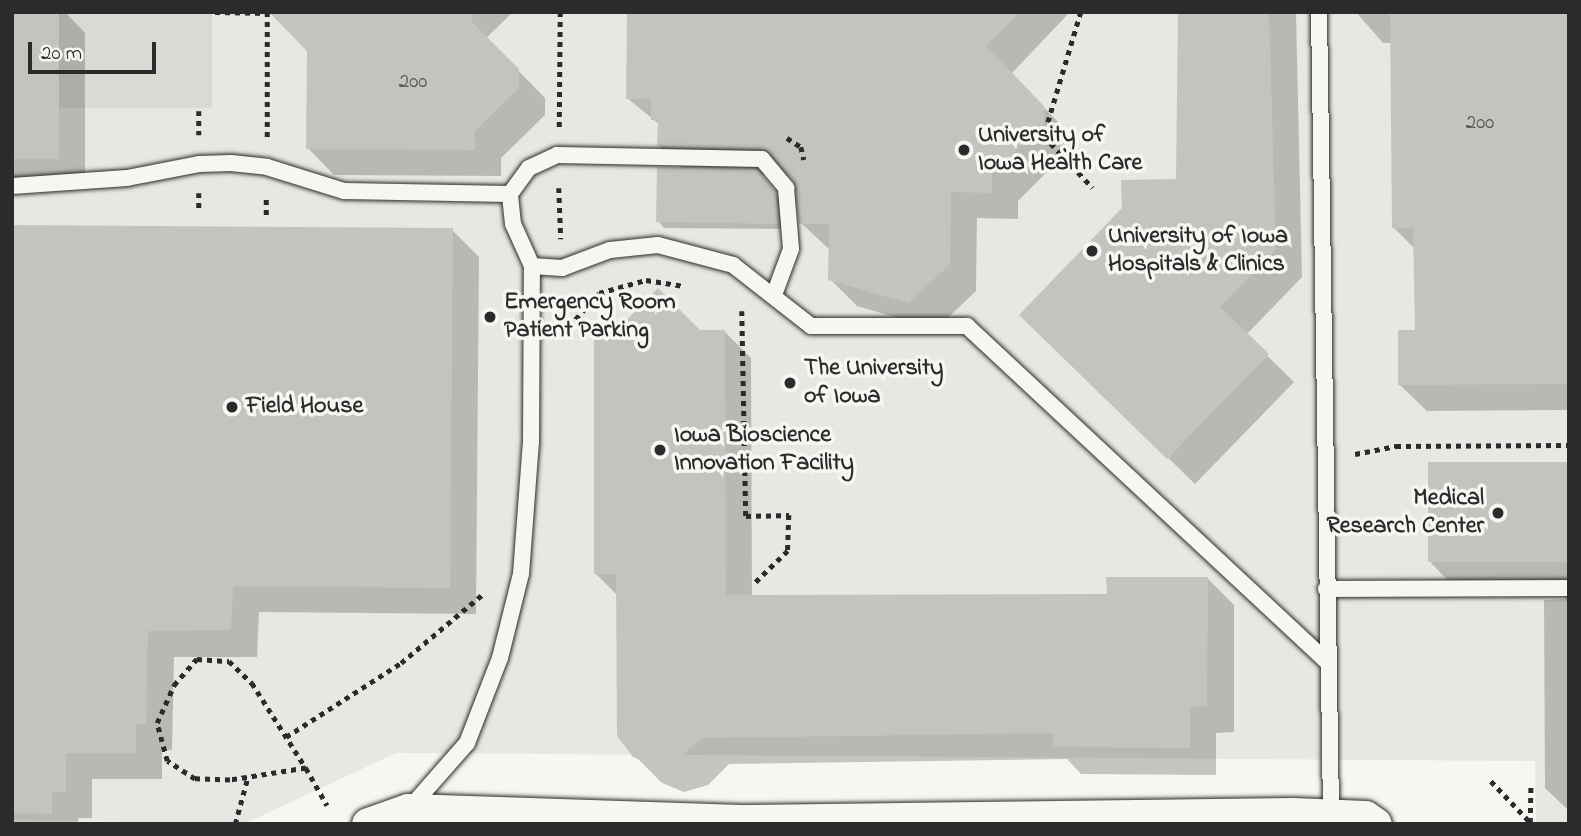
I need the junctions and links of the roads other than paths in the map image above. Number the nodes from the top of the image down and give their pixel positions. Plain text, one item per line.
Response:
1 (1319, 12) edge
2 (12, 186) edge
3 (510, 194) junction
4 (532, 266) junction
5 (774, 295) junction
6 (1569, 588) edge
7 (1326, 589) junction
8 (1327, 662) junction
9 (408, 810) junction
10 (1331, 814) junction
11 (368, 824) edge
12 (1375, 824) edge

1 - 7 lane
2 - 3 lane
3 - 4 lane
3 - 5 lane
4 - 5 lane
4 - 9 lane
5 - 8 lane
6 - 7 lane
7 - 8 lane
8 - 10 lane
9 - 10 street
9 - 11 street
10 - 12 street

